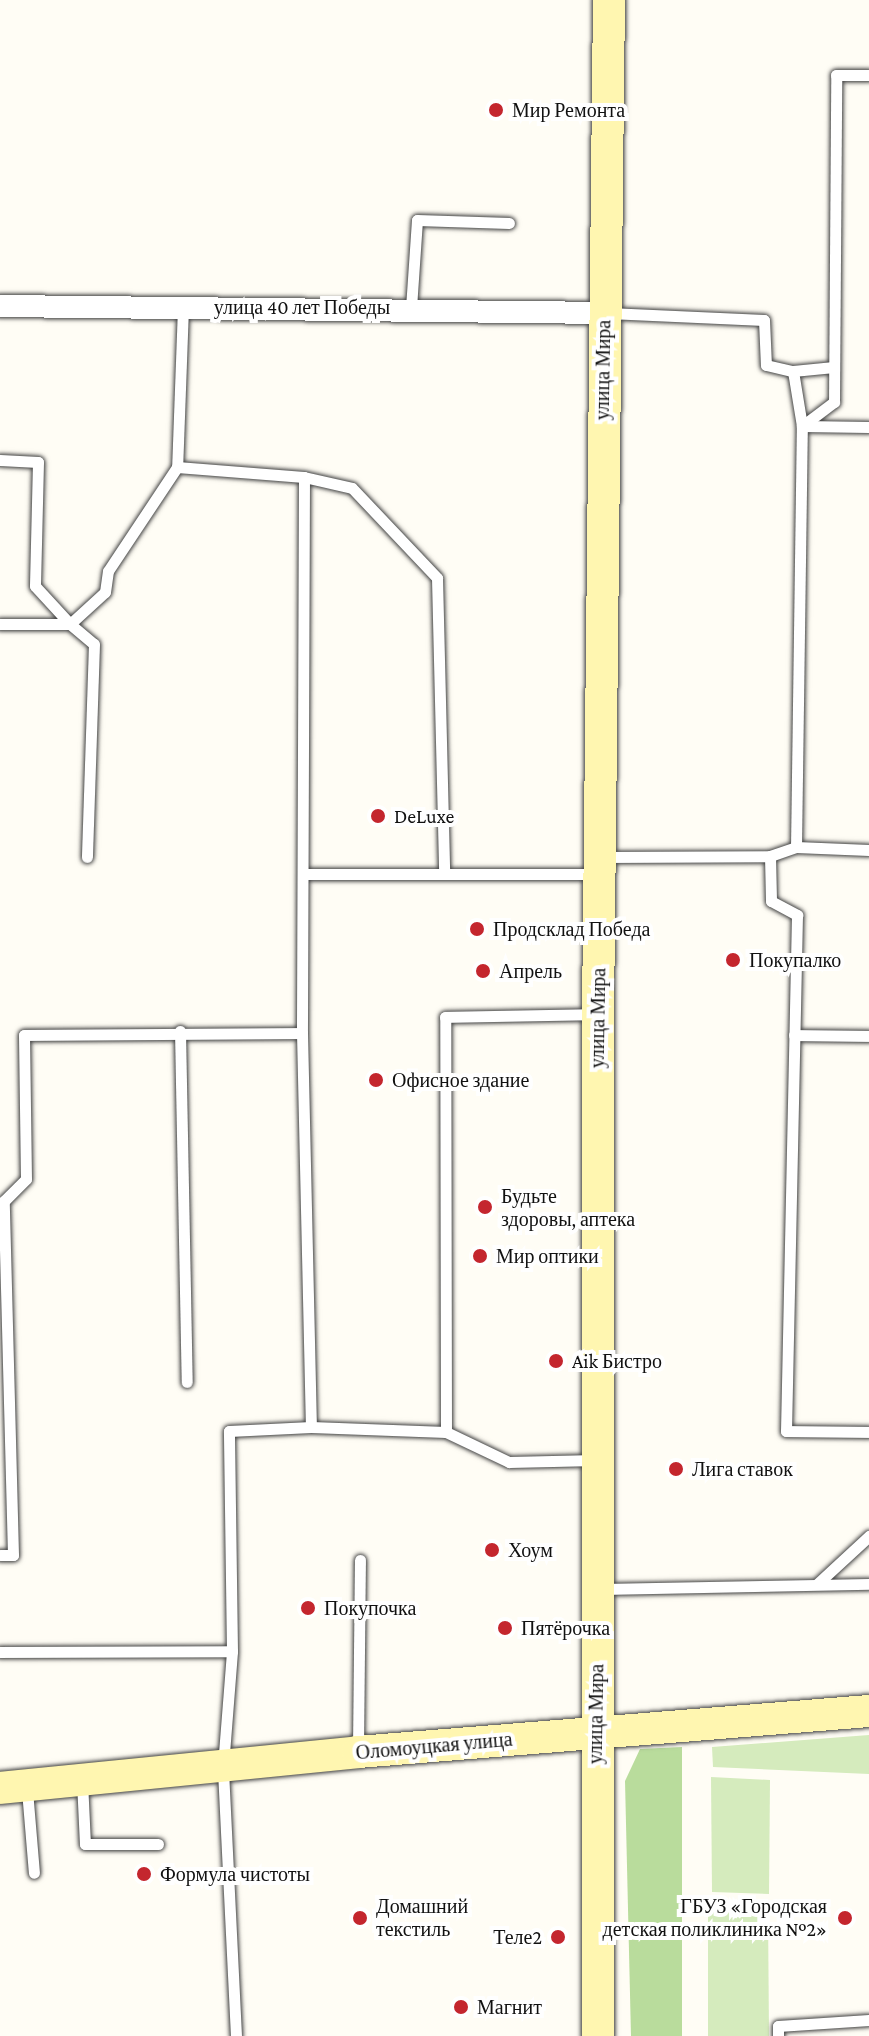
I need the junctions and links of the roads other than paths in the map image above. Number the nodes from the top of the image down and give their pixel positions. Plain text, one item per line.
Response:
1 (609, 0) edge
2 (869, 75) edge
3 (509, 223) dead end
4 (0, 306) edge
5 (183, 307) junction
6 (411, 308) junction
7 (604, 313) junction
8 (834, 367) junction
9 (793, 371) junction
10 (802, 426) junction
11 (869, 427) edge
12 (0, 460) edge
13 (177, 467) junction
14 (304, 477) junction
15 (0, 624) edge
16 (70, 624) junction
17 (796, 847) junction
18 (869, 850) edge
19 (770, 856) junction
20 (87, 857) dead end
21 (600, 865) junction
22 (444, 873) junction
23 (304, 874) junction
24 (598, 1014) junction
25 (180, 1031) junction
26 (302, 1033) junction
27 (794, 1035) junction
28 (869, 1036) edge
29 (187, 1382) dead end
30 (311, 1427) junction
31 (446, 1432) junction
32 (869, 1432) edge
33 (600, 1459) junction
34 (869, 1536) edge
35 (0, 1555) edge
36 (360, 1560) dead end
37 (817, 1584) junction
38 (869, 1584) edge
39 (598, 1589) junction
40 (232, 1651) junction
41 (0, 1652) edge
42 (869, 1711) edge
43 (595, 1732) junction
44 (358, 1752) junction
45 (223, 1766) junction
46 (81, 1780) junction
47 (13, 1787) edge
48 (158, 1844) dead end
49 (34, 1873) dead end
50 (869, 2020) edge
51 (236, 2036) edge
52 (598, 2036) edge
53 (778, 2036) edge

1 - 7 street, улица Мира
2 - 8 lane
3 - 6 lane
4 - 5 street, улица 40 лет Победы
5 - 6 street, улица 40 лет Победы
5 - 13 lane
6 - 7 street, улица 40 лет Победы
7 - 9 lane
7 - 21 street, улица Мира
8 - 9 lane
8 - 10 lane
9 - 10 lane
10 - 11 lane
10 - 17 lane
12 - 16 lane
13 - 14 lane
13 - 16 lane
14 - 22 lane
14 - 23 lane
15 - 16 lane
16 - 20 lane
17 - 18 lane
17 - 19 lane
19 - 21 lane
19 - 27 lane
21 - 22 lane
21 - 24 street, улица Мира
22 - 23 lane
23 - 26 lane
24 - 31 lane
24 - 33 street, улица Мира
25 - 26 lane
25 - 29 lane
25 - 35 lane
26 - 30 lane
27 - 28 lane
27 - 32 lane
30 - 31 lane
30 - 40 lane
31 - 33 lane
33 - 39 street, улица Мира
34 - 37 lane
36 - 44 lane
37 - 38 lane
37 - 39 lane
39 - 43 street, улица Мира
40 - 41 lane
40 - 45 lane
42 - 43 street, Оломоуцкая улица
43 - 44 street, Оломоуцкая улица
43 - 52 street, улица Мира
44 - 45 street, Оломоуцкая улица
45 - 46 street, Оломоуцкая улица
45 - 51 lane
46 - 47 street, Оломоуцкая улица
46 - 48 lane
47 - 49 lane
50 - 53 lane

